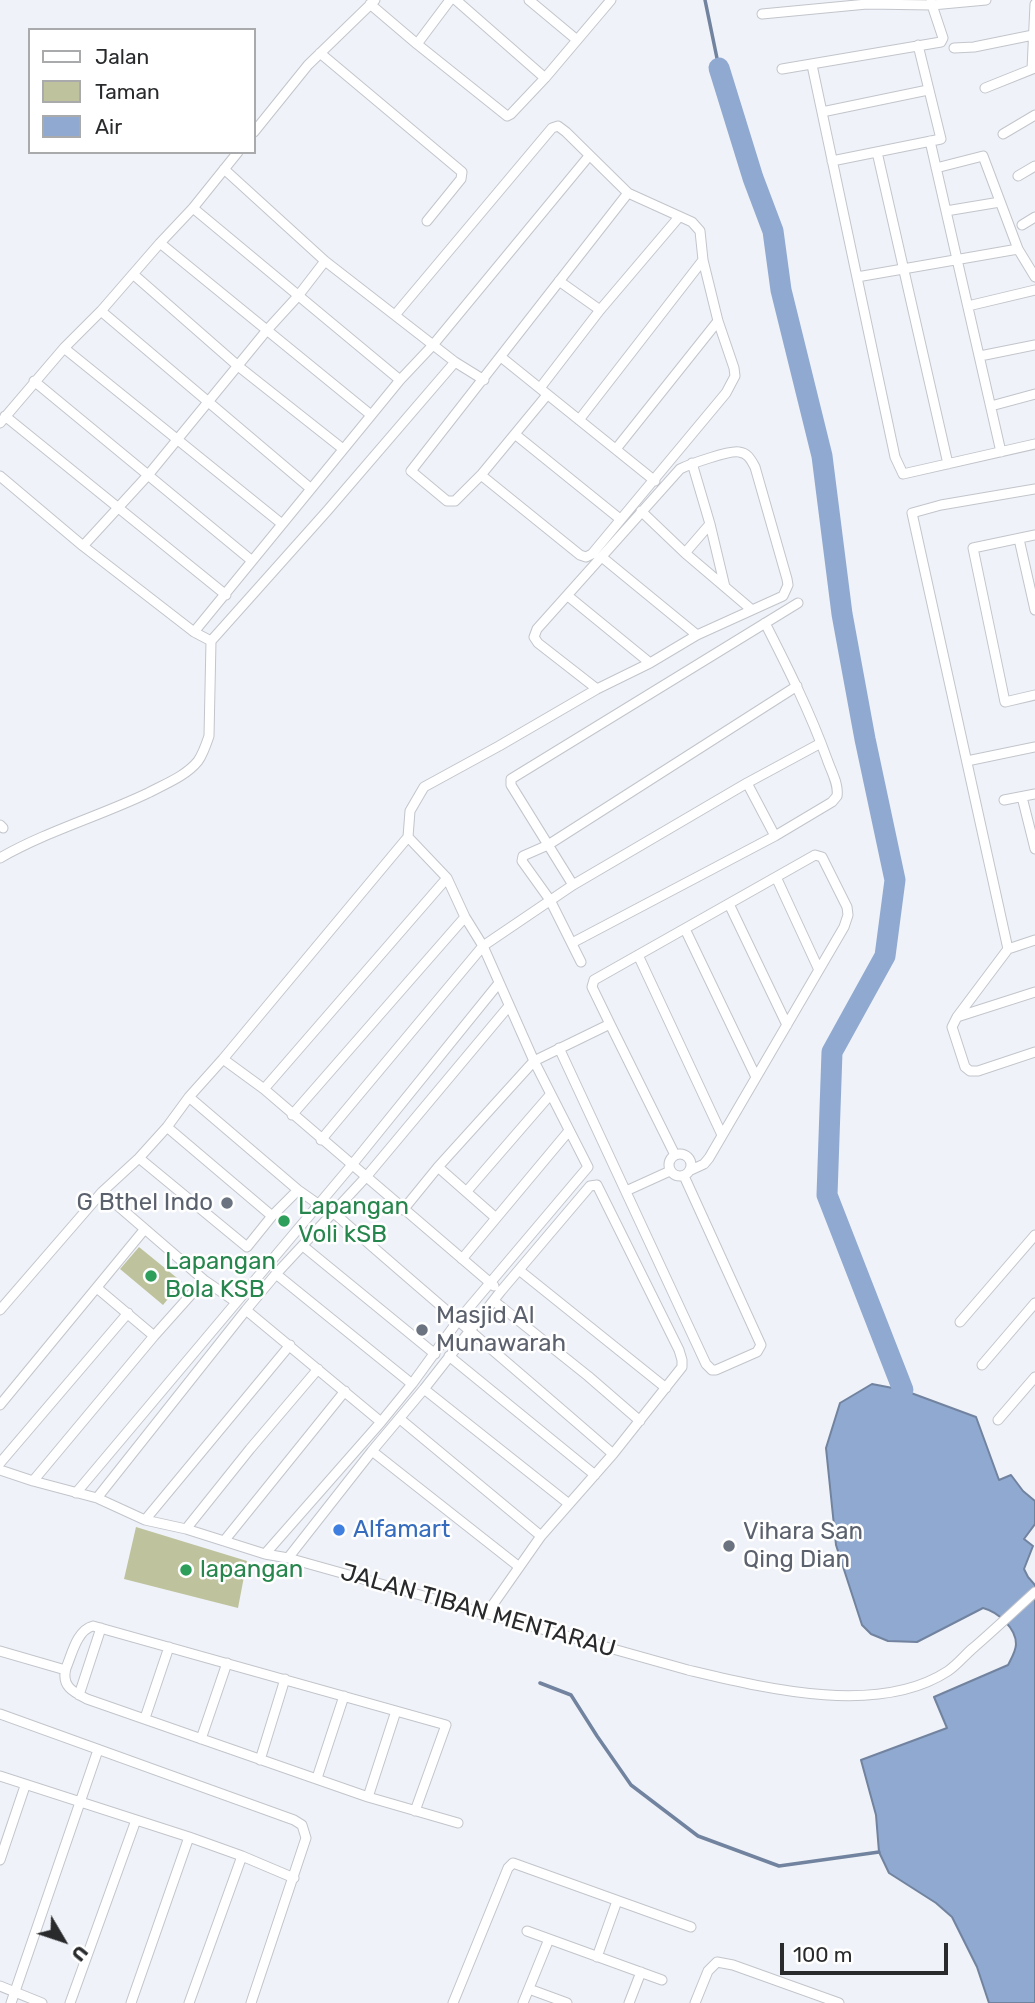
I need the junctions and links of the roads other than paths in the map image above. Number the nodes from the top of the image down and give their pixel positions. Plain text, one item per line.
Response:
1 (450, 0) edge
2 (456, 0) edge
3 (529, 0) edge
4 (611, 0) edge
5 (986, 0) edge
6 (372, 2) edge
7 (932, 3) edge
8 (1035, 4) edge
9 (761, 14) dead end
10 (1033, 36) junction
11 (577, 40) junction
12 (416, 44) junction
13 (918, 45) junction
14 (954, 48) dead end
15 (320, 53) junction
16 (812, 65) junction
17 (1034, 68) edge
18 (782, 69) dead end
19 (545, 78) junction
20 (985, 88) dead end
21 (928, 90) junction
22 (821, 111) junction
23 (1035, 115) edge
24 (256, 130) edge
25 (1003, 134) dead end
26 (930, 141) junction
27 (877, 152) junction
28 (236, 154) edge
29 (589, 156) junction
30 (832, 161) junction
31 (1035, 166) edge
32 (936, 168) junction
33 (225, 169) junction
34 (1018, 176) dead end
35 (628, 194) junction
36 (1000, 202) junction
37 (193, 208) junction
38 (946, 211) junction
39 (679, 217) junction
40 (1035, 217) edge
41 (427, 220) dead end
42 (1022, 225) dead end
43 (160, 243) junction
44 (1018, 250) junction
45 (703, 260) junction
46 (957, 260) junction
47 (325, 261) junction
48 (1032, 266) edge
49 (904, 269) junction
50 (133, 274) junction
51 (856, 277) junction
52 (1035, 277) edge
53 (559, 281) junction
54 (1035, 290) edge
55 (299, 296) junction
56 (968, 306) junction
57 (600, 310) junction
58 (100, 311) junction
59 (395, 315) junction
60 (718, 321) junction
61 (267, 330) junction
62 (433, 345) junction
63 (1035, 345) edge
64 (64, 348) junction
65 (980, 356) junction
66 (500, 357) junction
67 (454, 362) junction
68 (238, 366) junction
69 (400, 380) junction
70 (484, 380) junction
71 (34, 381) junction
72 (544, 391) junction
73 (1035, 394) edge
74 (207, 403) junction
75 (991, 405) junction
76 (371, 415) junction
77 (3, 419) edge
78 (579, 419) junction
79 (516, 435) junction
80 (177, 437) junction
81 (1035, 444) edge
82 (342, 449) junction
83 (616, 449) junction
84 (1001, 452) junction
85 (692, 463) junction
86 (948, 464) junction
87 (149, 474) junction
88 (0, 475) edge
89 (481, 475) junction
90 (653, 479) junction
91 (662, 487) junction
92 (310, 488) junction
93 (1035, 489) edge
94 (118, 507) junction
95 (641, 511) junction
96 (620, 519) junction
97 (282, 524) junction
98 (710, 524) junction
99 (1035, 535) edge
100 (1018, 539) junction
101 (83, 547) junction
102 (685, 553) junction
103 (603, 558) junction
104 (251, 560) junction
105 (725, 587) junction
106 (226, 594) junction
107 (568, 596) junction
108 (798, 603) dead end
109 (752, 610) junction
110 (1035, 610) edge
111 (765, 623) junction
112 (194, 632) junction
113 (696, 635) junction
114 (211, 641) junction
115 (650, 663) junction
116 (797, 686) junction
117 (597, 689) junction
118 (1035, 695) edge
119 (821, 743) junction
120 (1035, 747) edge
121 (967, 761) junction
122 (747, 783) junction
123 (1035, 794) edge
124 (1022, 796) junction
125 (1004, 800) dead end
126 (775, 835) junction
127 (408, 837) junction
128 (548, 845) junction
129 (1035, 849) edge
130 (0, 858) edge
131 (776, 877) junction
132 (447, 878) junction
133 (573, 885) junction
134 (551, 900) junction
135 (729, 904) junction
136 (465, 917) junction
137 (685, 929) junction
138 (1035, 940) edge
139 (572, 943) junction
140 (483, 946) junction
141 (1008, 949) junction
142 (638, 955) junction
143 (581, 962) dead end
144 (819, 970) junction
145 (499, 983) junction
146 (1035, 992) edge
147 (509, 1006) junction
148 (957, 1017) junction
149 (610, 1024) junction
150 (787, 1025) junction
151 (559, 1048) junction
152 (1035, 1052) edge
153 (223, 1059) junction
154 (534, 1061) junction
155 (756, 1077) junction
156 (264, 1089) junction
157 (550, 1095) junction
158 (189, 1097) junction
159 (292, 1115) junction
160 (167, 1127) junction
161 (568, 1132) junction
162 (722, 1135) junction
163 (321, 1140) junction
164 (675, 1155) junction
165 (139, 1158) junction
166 (351, 1166) junction
167 (438, 1167) junction
168 (670, 1171) junction
169 (687, 1173) junction
170 (366, 1177) junction
171 (298, 1190) junction
172 (467, 1191) junction
173 (626, 1191) junction
174 (102, 1192) junction
175 (318, 1204) junction
176 (403, 1210) junction
177 (334, 1213) junction
178 (272, 1216) junction
179 (496, 1218) junction
180 (144, 1230) junction
181 (1035, 1235) edge
182 (303, 1246) junction
183 (462, 1259) junction
184 (519, 1270) junction
185 (276, 1273) junction
186 (204, 1280) junction
187 (491, 1284) junction
188 (97, 1288) junction
189 (501, 1291) junction
190 (494, 1301) junction
191 (236, 1302) junction
192 (1035, 1303) edge
193 (0, 1310) edge
194 (246, 1310) junction
195 (128, 1313) junction
196 (457, 1322) junction
197 (960, 1322) dead end
198 (470, 1331) junction
199 (154, 1336) junction
200 (290, 1346) junction
201 (435, 1354) junction
202 (449, 1356) junction
203 (982, 1365) dead end
204 (318, 1369) junction
205 (1035, 1377) edge
206 (412, 1384) junction
207 (666, 1388) junction
208 (424, 1389) junction
209 (345, 1391) junction
210 (0, 1405) edge
211 (400, 1419) junction
212 (998, 1420) dead end
213 (640, 1421) junction
214 (381, 1422) junction
215 (372, 1451) junction
216 (613, 1454) junction
217 (0, 1463) edge
218 (0, 1470) edge
219 (595, 1475) junction
220 (33, 1481) junction
221 (76, 1493) junction
222 (97, 1497) junction
223 (569, 1504) junction
224 (145, 1520) junction
225 (186, 1529) junction
226 (541, 1536) junction
227 (224, 1541) junction
228 (265, 1554) junction
229 (288, 1558) junction
230 (518, 1566) junction
231 (1035, 1592) edge
232 (487, 1613) junction
233 (101, 1628) junction
234 (169, 1647) junction
235 (0, 1651) edge
236 (227, 1663) junction
237 (66, 1668) junction
238 (285, 1679) junction
239 (79, 1695) junction
240 (344, 1696) junction
241 (396, 1711) junction
242 (0, 1714) edge
243 (145, 1718) junction
244 (201, 1739) junction
245 (98, 1750) junction
246 (260, 1760) junction
247 (0, 1776) edge
248 (317, 1778) junction
249 (25, 1786) junction
250 (368, 1797) junction
251 (81, 1802) junction
252 (415, 1811) junction
253 (136, 1820) junction
254 (458, 1823) dead end
255 (189, 1838) junction
256 (2, 1849) edge
257 (242, 1856) junction
258 (0, 1860) edge
259 (294, 1878) junction
260 (614, 1900) junction
261 (691, 1927) dead end
262 (527, 1931) dead end
263 (549, 1939) junction
264 (595, 1956) junction
265 (641, 1972) junction
266 (662, 1980) dead end
267 (0, 1986) edge
268 (529, 1989) junction
269 (15, 1993) junction
270 (11, 2003) edge
271 (42, 2003) edge
272 (70, 2003) edge
273 (131, 2003) edge
274 (189, 2003) edge
275 (251, 2003) edge
276 (453, 2003) edge
277 (523, 2003) edge
278 (567, 2003) edge
279 (629, 2003) edge
280 (695, 2003) edge
281 (839, 2003) edge

1 - 12 street
2 - 19 street
3 - 11 street
4 - 11 street
5 - 7 street
6 - 12 street
6 - 15 street
7 - 9 street
7 - 13 street
8 - 10 street
10 - 14 street
10 - 17 street
11 - 19 street
12 - 19 street
13 - 16 street
13 - 21 street
15 - 24 street
15 - 41 street
16 - 18 street
16 - 22 street
17 - 20 street
21 - 22 street
21 - 26 street
22 - 30 street
23 - 25 street
26 - 27 street
26 - 32 street
27 - 30 street
27 - 49 street
28 - 33 street
29 - 35 street
29 - 59 street
29 - 62 street
30 - 51 street
31 - 34 street
32 - 36 street
32 - 38 street
33 - 37 street
33 - 47 street
35 - 39 street
35 - 53 street
36 - 38 street
36 - 44 street
37 - 43 street
37 - 55 street
38 - 46 street
39 - 45 street
39 - 57 street
40 - 42 street
43 - 50 street
43 - 61 street
44 - 46 street
44 - 48 street
45 - 60 street
45 - 78 street
46 - 49 street
46 - 56 street
47 - 55 street
47 - 59 street
48 - 52 street
49 - 51 street
49 - 86 street
50 - 58 street
50 - 68 street
51 - 86 street
53 - 57 street
53 - 66 street
54 - 56 street
55 - 61 street
55 - 69 street
56 - 65 street
57 - 72 street
58 - 64 street
58 - 74 street
59 - 62 street
60 - 83 street
60 - 90 street
61 - 68 street
61 - 76 street
62 - 67 street
62 - 69 street
63 - 65 street
64 - 71 street
64 - 80 street
65 - 75 street
66 - 70 street
66 - 72 street
67 - 70 street
67 - 114 street
68 - 74 street
68 - 82 street
69 - 76 street
70 - 89 street
71 - 77 street
71 - 87 street
72 - 78 street
72 - 79 street
73 - 75 street
74 - 80 street
74 - 92 street
75 - 84 street
76 - 82 street
77 - 94 street
78 - 83 street
79 - 89 street
79 - 96 street
80 - 87 street
80 - 97 street
81 - 84 street
82 - 92 street
83 - 90 street
84 - 86 street
85 - 91 street
85 - 98 street
85 - 109 street
87 - 94 street
87 - 104 street
88 - 101 street
89 - 96 street
90 - 91 street
90 - 96 street
91 - 95 street
92 - 97 street
93 - 121 street
94 - 101 street
94 - 106 street
95 - 102 street
95 - 103 street
97 - 104 street
98 - 102 street
98 - 105 street
99 - 100 street
100 - 110 street
100 - 118 street
101 - 112 street
102 - 105 street
103 - 107 street
103 - 113 street
104 - 106 street
105 - 109 street
106 - 112 street
107 - 115 street
107 - 117 street
108 - 111 street
109 - 113 street
111 - 116 street
111 - 128 street
112 - 114 street
113 - 115 street
114 - 130 street
115 - 117 street
116 - 119 street
116 - 128 street
117 - 127 street
119 - 122 street
119 - 126 street
120 - 121 street
121 - 141 street
122 - 126 street
122 - 133 street
123 - 124 street
124 - 125 street
124 - 129 street
126 - 139 street
127 - 132 street
127 - 153 street
128 - 133 street
128 - 134 street
131 - 135 street
131 - 144 street
131 - 144 street
132 - 136 street
132 - 156 street
133 - 134 street
134 - 139 street
134 - 140 street
135 - 137 street
135 - 150 street
136 - 140 street
136 - 159 street
137 - 142 street
137 - 155 street
138 - 141 street
139 - 143 street
140 - 145 street
140 - 163 street
141 - 148 street
142 - 149 street
142 - 162 street
144 - 150 street
145 - 147 street
145 - 166 street
146 - 148 street
147 - 154 street
147 - 170 street
148 - 152 street
149 - 151 street
149 - 164 street
150 - 155 street
151 - 154 street
151 - 173 street
153 - 156 street
153 - 158 street
154 - 157 street
154 - 167 street
155 - 162 street
156 - 159 street
157 - 161 street
157 - 172 street
158 - 160 street
158 - 171 street
159 - 163 street
160 - 165 street
160 - 178 street
161 - 179 street
161 - 187 street
162 - 169 street
163 - 166 street
164 - 168 street
164 - 169 street
165 - 174 street
165 - 178 street
166 - 170 street
166 - 175 street
167 - 172 street
167 - 176 street
168 - 169 street
168 - 173 street
169 - 173 street
170 - 176 street
170 - 177 street
171 - 175 street
171 - 178 street
172 - 179 street
174 - 180 street
174 - 193 street
175 - 191 street
176 - 183 street
177 - 182 street
177 - 196 street
179 - 183 street
180 - 186 street
180 - 188 street
181 - 197 street
182 - 185 street
182 - 201 street
183 - 187 street
184 - 189 street
184 - 207 street
184 - 207 street
185 - 194 street
185 - 206 street
186 - 191 street
186 - 199 street
187 - 189 street
187 - 196 street
188 - 195 street
188 - 210 street
189 - 190 street
190 - 198 street
190 - 213 street
191 - 221 street
192 - 203 street
194 - 200 street
194 - 222 street
195 - 199 street
195 - 217 street
196 - 198 street
196 - 201 street
198 - 202 street
198 - 216 street
199 - 220 street
200 - 204 street
200 - 224 street
201 - 206 street
202 - 208 street
202 - 219 street
204 - 209 street
204 - 225 street
205 - 212 street
206 - 214 street
207 - 213 street
208 - 211 street
208 - 223 street
209 - 214 street
209 - 227 street
211 - 215 street
211 - 226 street
213 - 216 street
214 - 228 street
215 - 229 street
215 - 230 street
216 - 219 street
218 - 220 street, JALAN TIBAN MENTARAU
219 - 223 street
220 - 221 street, JALAN TIBAN MENTARAU
221 - 222 street, JALAN TIBAN MENTARAU
222 - 224 street, JALAN TIBAN MENTARAU
223 - 226 street
224 - 225 street, JALAN TIBAN MENTARAU
225 - 227 street, JALAN TIBAN MENTARAU
226 - 230 street
227 - 228 street, JALAN TIBAN MENTARAU
228 - 229 street, JALAN TIBAN MENTARAU
229 - 232 street, JALAN TIBAN MENTARAU
230 - 232 street
231 - 232 street, JALAN TIBAN MENTARAU
233 - 234 street
233 - 237 street
233 - 239 street
234 - 236 street
234 - 243 street
235 - 237 street
236 - 238 street
236 - 244 street
237 - 239 street
238 - 240 street
238 - 246 street
239 - 243 street
240 - 241 street
240 - 248 street
241 - 250 street
241 - 252 street
242 - 245 street
243 - 244 street
244 - 246 street
245 - 251 street
245 - 259 street
246 - 248 street
247 - 249 street
248 - 250 street
249 - 251 street
249 - 256 street
250 - 252 street
251 - 253 street
251 - 269 street
252 - 254 street
253 - 255 street
253 - 272 street
255 - 257 street
255 - 273 street
256 - 258 street
257 - 259 street
257 - 274 street
259 - 275 street
260 - 261 street
260 - 264 street
260 - 276 street
262 - 263 street
263 - 264 street
263 - 268 street
264 - 265 street
265 - 266 street
265 - 279 street
267 - 269 street
268 - 277 street
268 - 278 street
269 - 270 street
269 - 271 street
280 - 281 street

